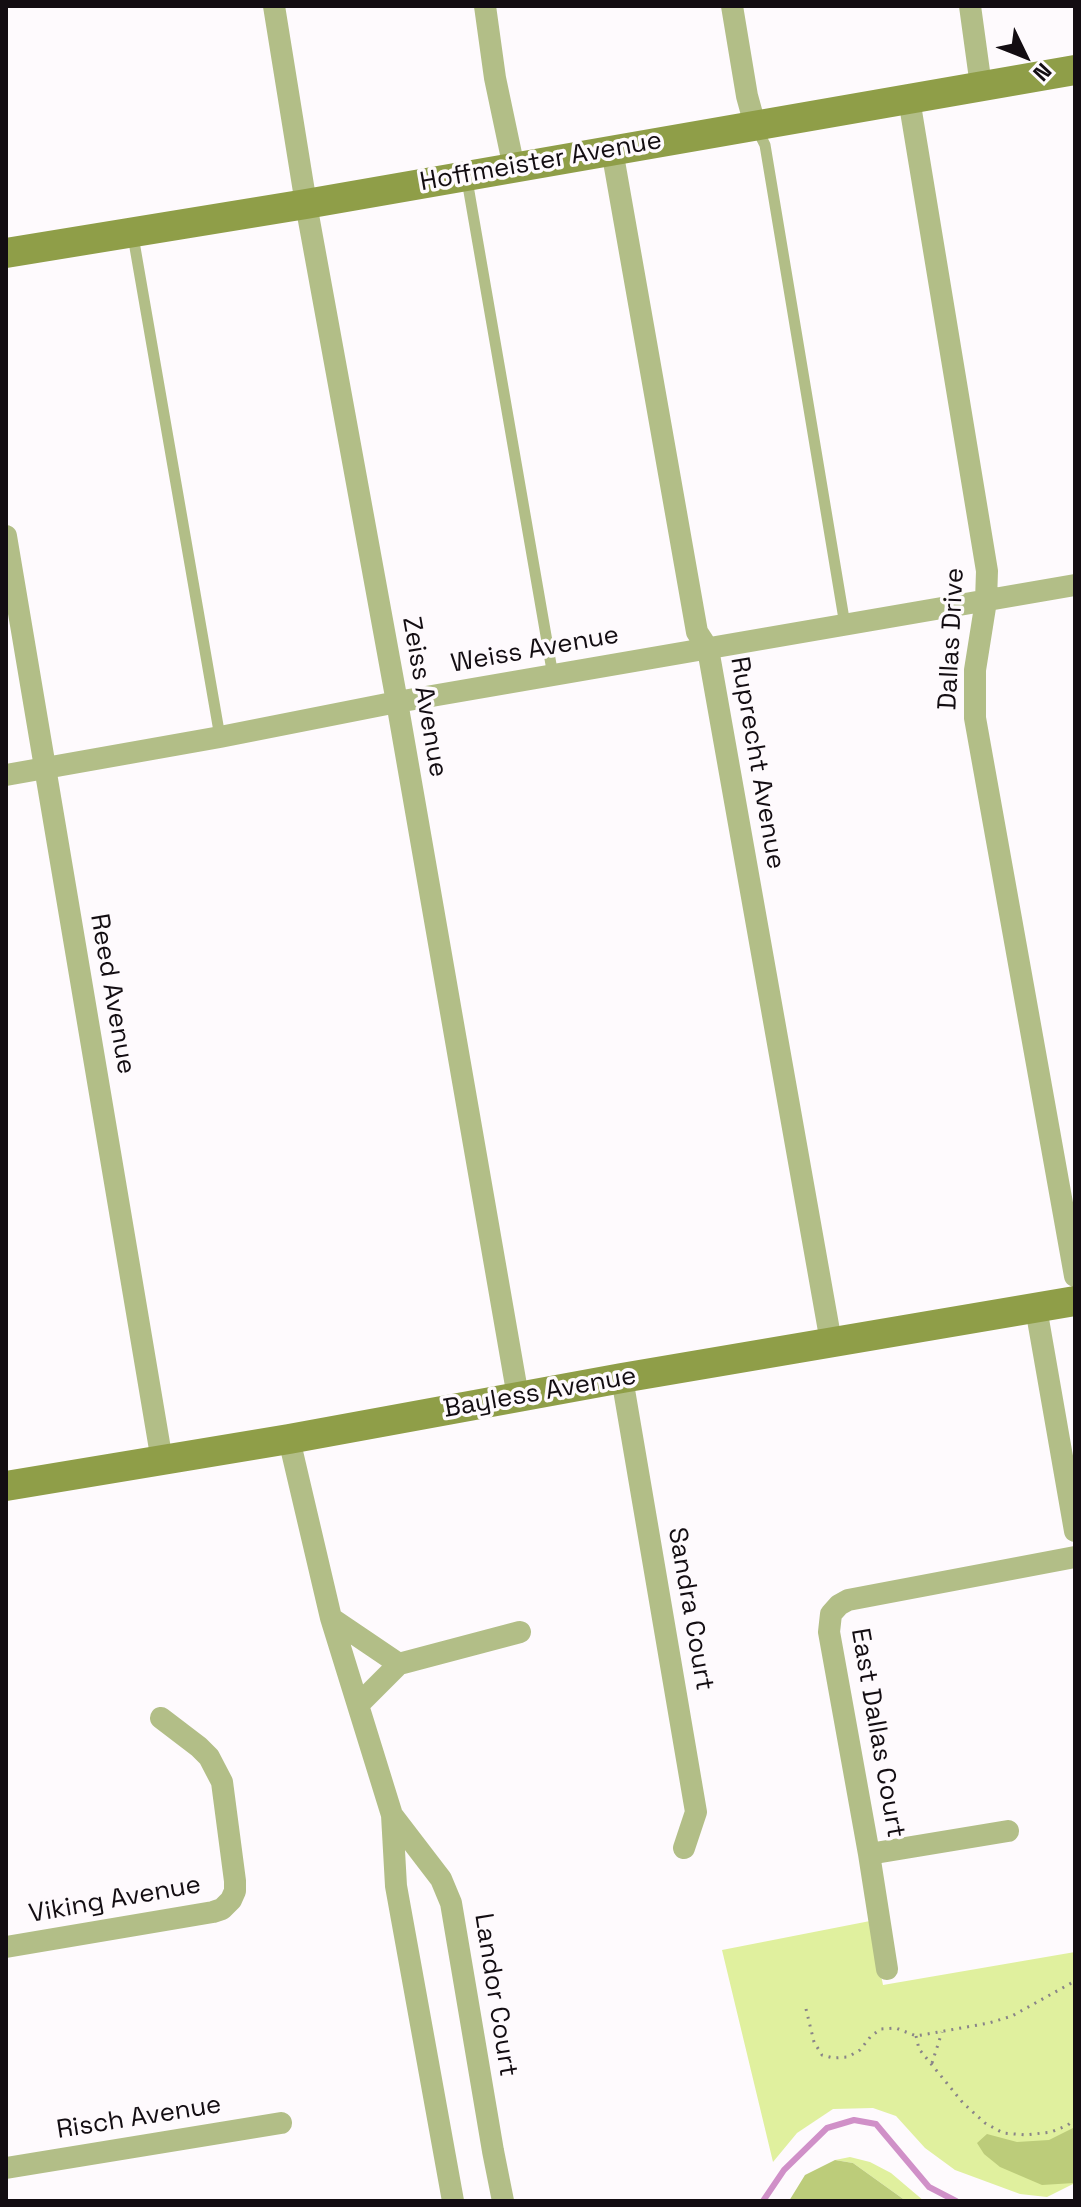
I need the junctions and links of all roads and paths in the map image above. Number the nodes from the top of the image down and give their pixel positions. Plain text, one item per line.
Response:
1 (274, 6) edge
2 (485, 6) edge
3 (732, 6) edge
4 (970, 6) edge
5 (1075, 70) edge
6 (981, 86) junction
7 (909, 99) junction
8 (755, 125) junction
9 (612, 150) junction
10 (514, 168) junction
11 (466, 176) junction
12 (306, 204) junction
13 (133, 231) junction
14 (6, 253) edge
15 (6, 536) edge
16 (1075, 585) edge
17 (986, 601) junction
18 (845, 625) junction
19 (708, 649) junction
20 (553, 676) junction
21 (397, 702) junction
22 (220, 737) junction
23 (45, 769) junction
24 (6, 775) edge
25 (1075, 1276) edge
26 (1075, 1301) edge
27 (1036, 1308) junction
28 (831, 1342) junction
29 (622, 1378) junction
30 (518, 1397) junction
31 (289, 1439) junction
32 (162, 1461) junction
33 (6, 1486) edge
34 (1075, 1531) edge
35 (1075, 1557) edge
36 (331, 1618) junction
37 (520, 1632) dead end
38 (399, 1664) junction
39 (359, 1704) junction
40 (161, 1718) dead end
41 (392, 1815) junction
42 (1008, 1831) dead end
43 (684, 1848) dead end
44 (869, 1854) junction
45 (6, 1947) edge
46 (887, 1969) dead end
47 (1075, 1981) edge
48 (806, 2009) dead end
49 (942, 2032) junction
50 (916, 2036) junction
51 (932, 2064) junction
52 (1075, 2119) edge
53 (281, 2123) dead end
54 (6, 2168) edge
55 (453, 2201) edge
56 (503, 2201) edge

1 - 12 street, Zeiss Avenue
2 - 10 street
3 - 8 street
4 - 6 street
5 - 6 street, Hoffmeister Avenue
6 - 7 street, Hoffmeister Avenue
7 - 8 street, Hoffmeister Avenue
7 - 17 street, Dallas Drive
8 - 9 street, Hoffmeister Avenue
8 - 18 lane
9 - 10 street, Hoffmeister Avenue
9 - 19 street, Ruprecht Avenue
10 - 11 street, Hoffmeister Avenue
11 - 12 street, Hoffmeister Avenue
11 - 20 lane
12 - 13 street, Hoffmeister Avenue
12 - 21 street, Zeiss Avenue
13 - 14 street, Hoffmeister Avenue
13 - 22 lane
15 - 23 street, Reed Avenue
16 - 17 street, Weiss Avenue
17 - 18 street, Weiss Avenue
17 - 25 street, Dallas Drive
18 - 19 street, Weiss Avenue
19 - 20 street, Weiss Avenue
19 - 28 street, Ruprecht Avenue
20 - 21 street, Weiss Avenue
21 - 22 street, Weiss Avenue
21 - 30 street, Zeiss Avenue
22 - 23 street, Weiss Avenue
23 - 24 street, Weiss Avenue
23 - 32 street, Reed Avenue
26 - 27 street, Bayless Avenue
27 - 28 street, Bayless Avenue
27 - 34 street
28 - 29 street, Bayless Avenue
29 - 30 street, Bayless Avenue
29 - 43 street, Sandra Court
30 - 31 street, Bayless Avenue
31 - 32 street, Bayless Avenue
31 - 36 street, Landor Court
32 - 33 street, Bayless Avenue
35 - 44 street, East Dallas Court
36 - 38 street
36 - 39 street, Landor Court
37 - 38 street
38 - 39 street
39 - 41 street, Landor Court
40 - 45 street, Viking Avenue
41 - 55 street, Landor Court
41 - 56 street, Landor Court
42 - 44 street
44 - 46 street, East Dallas Court
47 - 49 path
48 - 50 path
49 - 50 path
49 - 51 path
50 - 51 path
51 - 52 path
53 - 54 street, Risch Avenue

